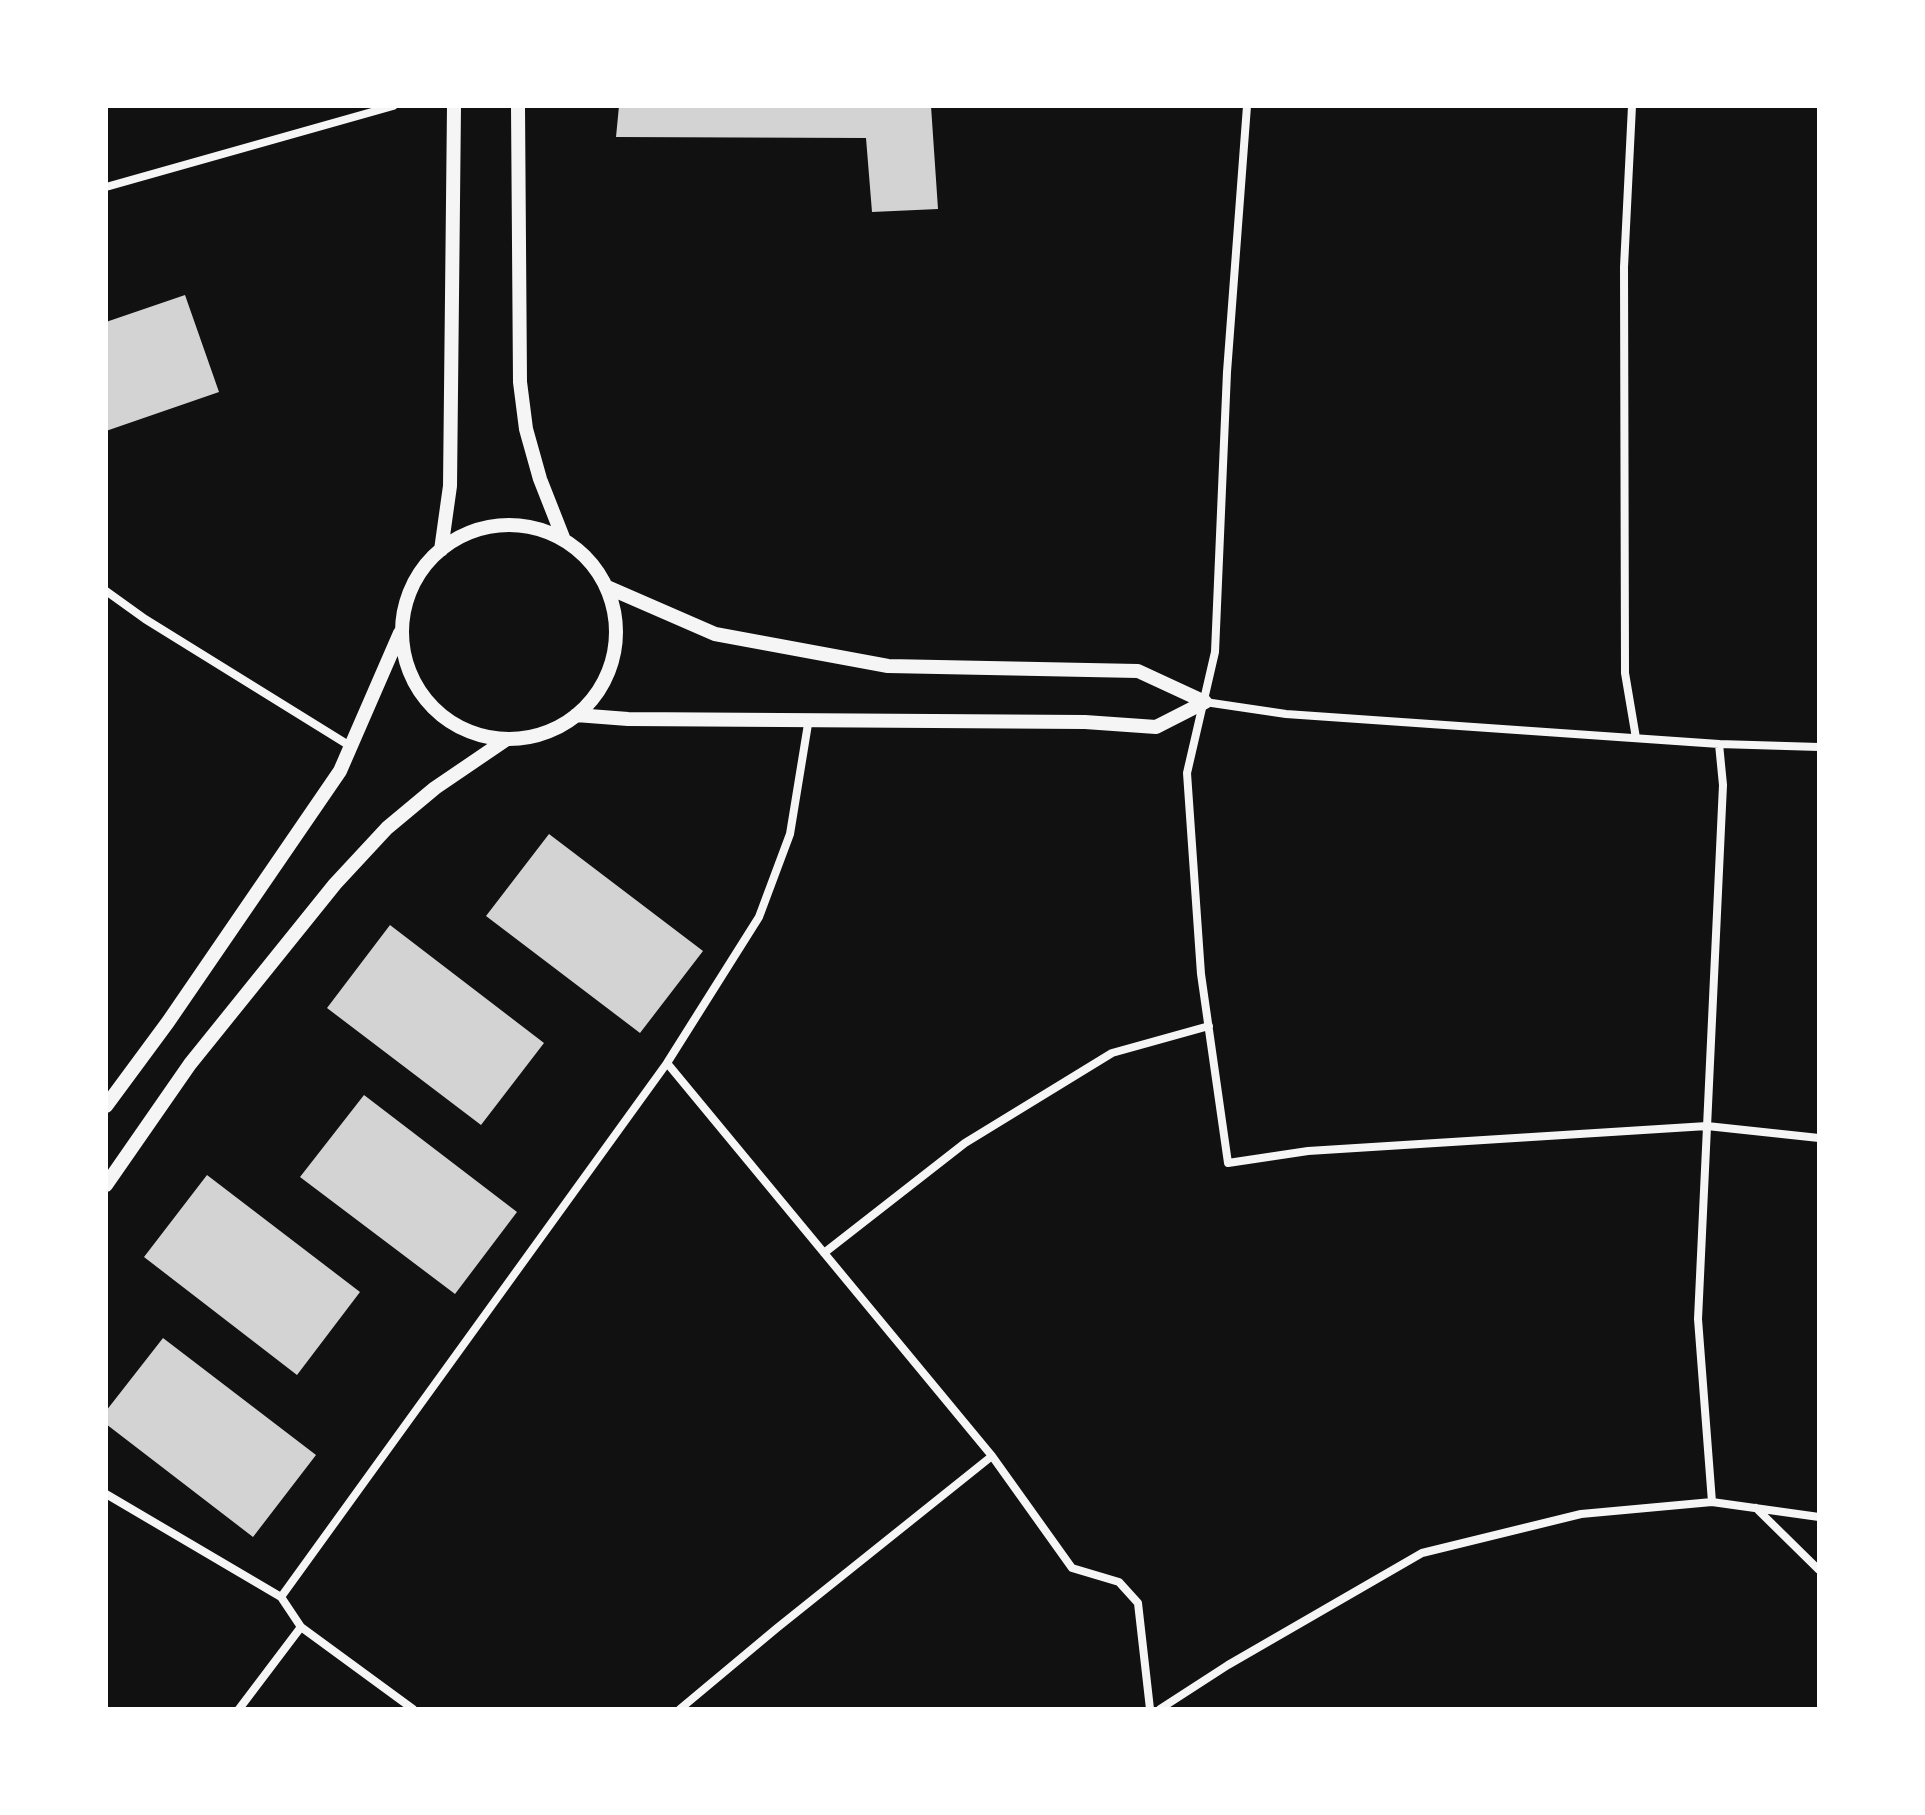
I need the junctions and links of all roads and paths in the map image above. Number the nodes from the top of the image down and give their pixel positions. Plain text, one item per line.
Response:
1 (393, 106) edge
2 (454, 106) edge
3 (518, 106) edge
4 (1247, 106) edge
5 (1632, 106) edge
6 (106, 187) edge
7 (564, 540) junction
8 (441, 550) junction
9 (607, 587) junction
10 (106, 591) edge
11 (403, 625) junction
12 (1205, 702) junction
13 (576, 715) junction
14 (809, 718) junction
15 (1636, 738) junction
16 (507, 739) junction
17 (1719, 744) junction
18 (350, 746) junction
19 (1819, 747) edge
20 (1209, 1026) junction
21 (667, 1063) junction
22 (106, 1106) edge
23 (1707, 1126) junction
24 (1819, 1138) edge
25 (106, 1185) edge
26 (824, 1253) junction
27 (992, 1456) junction
28 (106, 1494) edge
29 (1712, 1502) junction
30 (1755, 1508) junction
31 (1819, 1517) edge
32 (1819, 1570) edge
33 (281, 1597) junction
34 (301, 1627) junction
35 (239, 1709) edge
36 (413, 1709) edge
37 (680, 1709) edge
38 (1150, 1709) edge
39 (1160, 1709) edge

1 - 6 street
2 - 8 street
3 - 7 street
4 - 12 street
5 - 15 street
7 - 8 street
7 - 9 street
8 - 11 street
9 - 12 street
9 - 13 street
10 - 18 street
11 - 16 street
11 - 18 street
12 - 14 street
12 - 15 street
12 - 20 street
13 - 14 street
13 - 16 street
14 - 21 street
15 - 17 street
16 - 25 street
17 - 19 street
17 - 23 street
18 - 22 street
20 - 23 street
20 - 26 street
21 - 26 street
21 - 33 street
23 - 24 street
23 - 29 street
26 - 27 street
27 - 37 street
27 - 38 street
28 - 33 street
29 - 30 street
29 - 39 street
30 - 31 street
30 - 32 street
33 - 34 street
34 - 35 street
34 - 36 street

